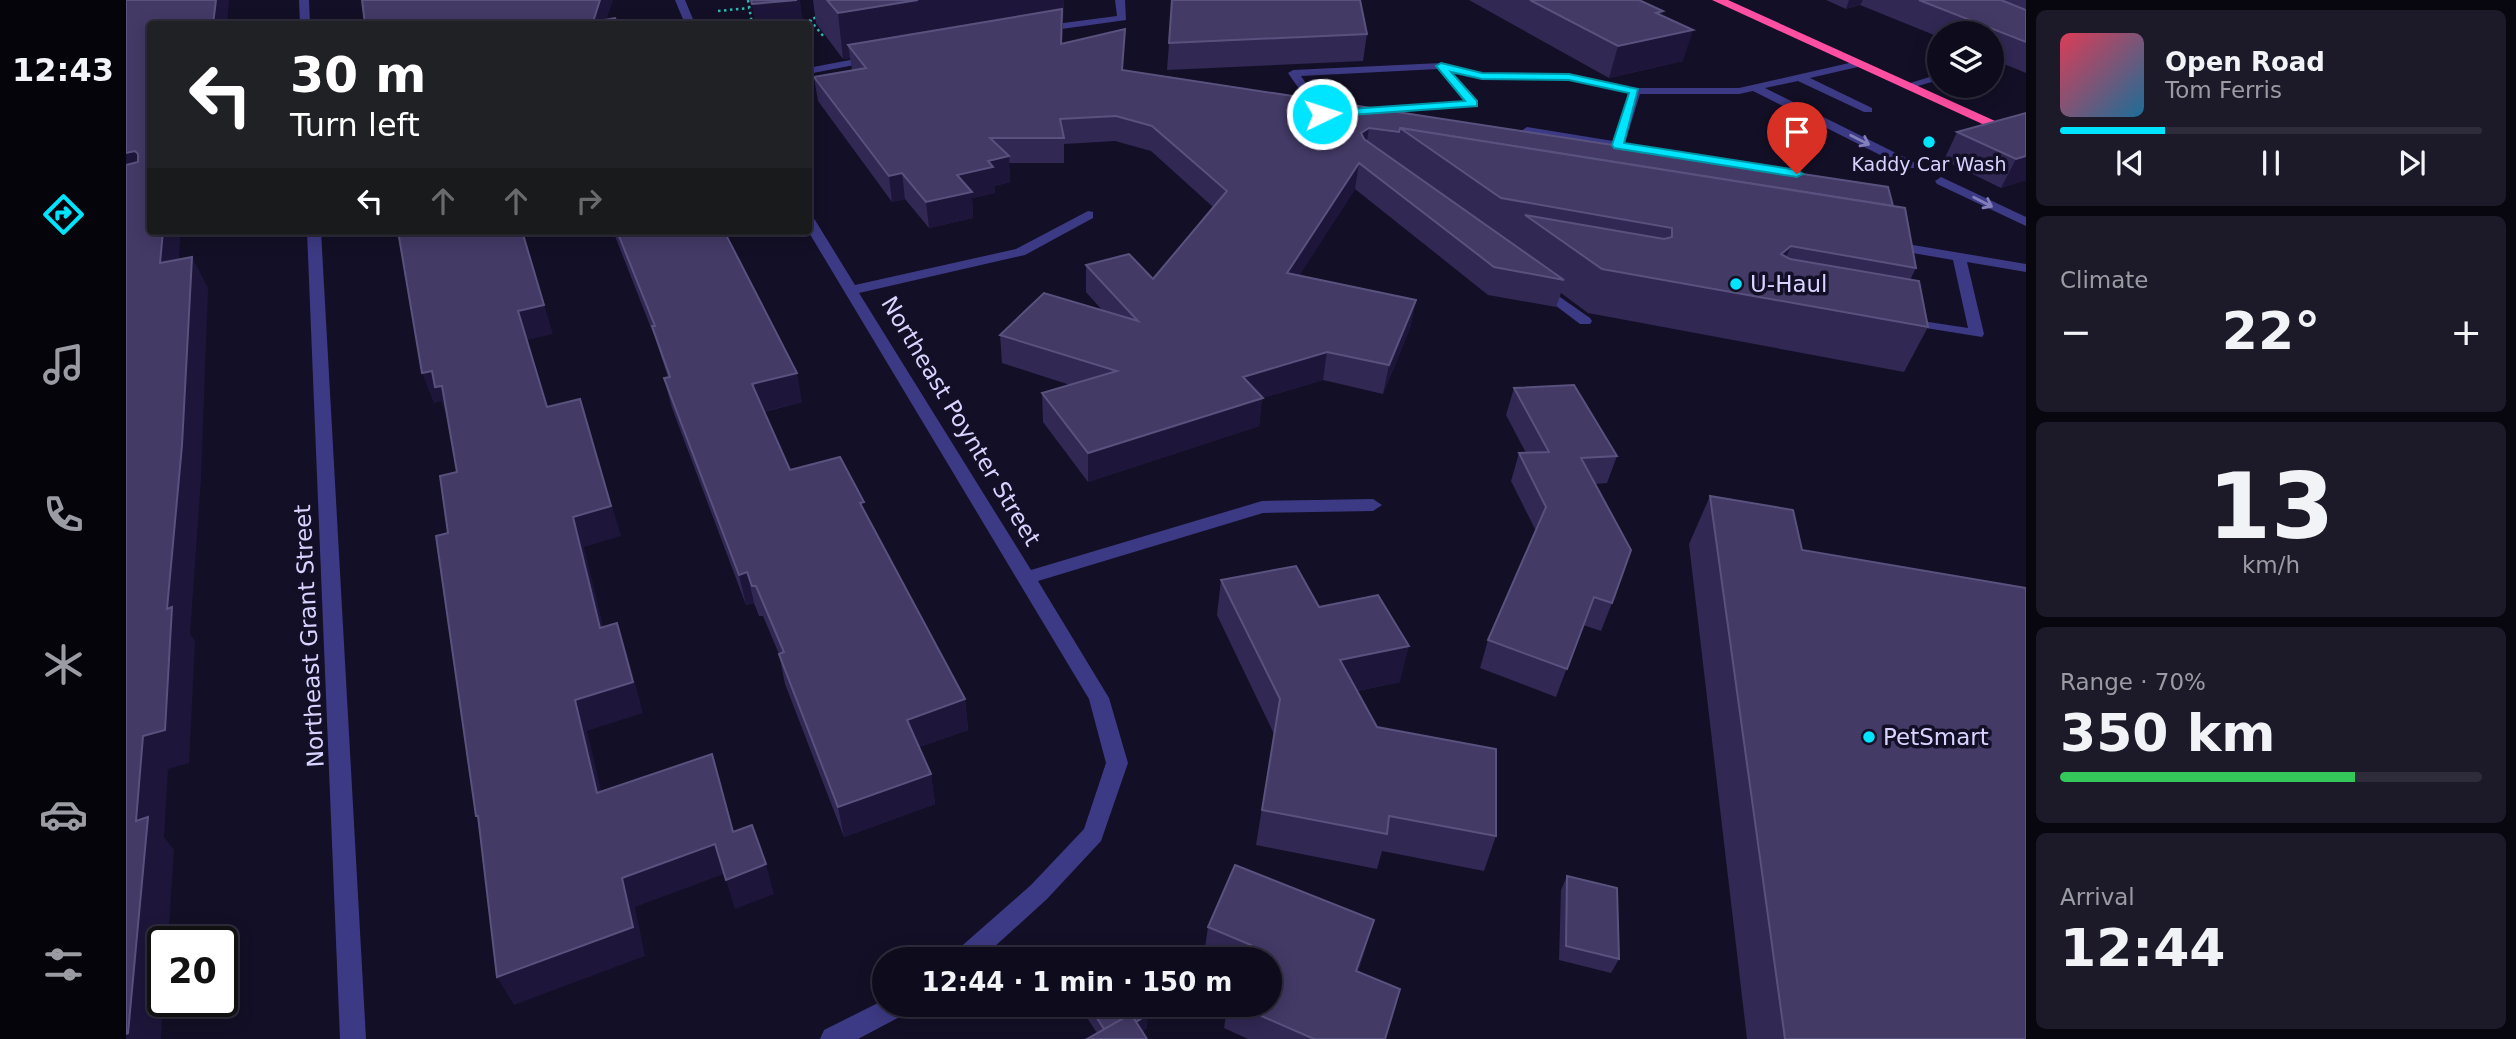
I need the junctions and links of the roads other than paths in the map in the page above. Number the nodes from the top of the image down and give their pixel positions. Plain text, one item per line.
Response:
1 (304, 0) edge
2 (680, 0) edge
3 (1120, 0) edge
4 (1718, 0) edge
5 (305, 21) edge
6 (689, 21) edge
7 (1033, 30) edge
8 (884, 57) edge
9 (1858, 64) junction
10 (1441, 66) junction
11 (812, 70) edge
12 (1799, 77) junction
13 (1927, 81) edge
14 (1907, 86) junction
15 (1755, 88) junction
16 (1635, 91) junction
17 (1868, 110) dead end
18 (1349, 112) edge
19 (1336, 113) edge
20 (1527, 131) edge
21 (2026, 140) edge
22 (1618, 145) junction
23 (1739, 164) edge
24 (1910, 165) dead end
25 (1941, 181) dead end
26 (1088, 215) dead end
27 (2026, 222) edge
28 (812, 226) edge
29 (314, 235) edge
30 (1876, 243) edge
31 (1959, 256) junction
32 (2026, 268) edge
33 (1530, 280) edge
34 (852, 290) junction
35 (1895, 319) edge
36 (1585, 321) dead end
37 (1373, 505) dead end
38 (1027, 578) junction
39 (977, 947) edge
40 (875, 1017) edge
41 (353, 1039) edge
42 (833, 1039) edge

1 - 5 street
2 - 6 street
3 - 7 street
4 - 9 highway
8 - 11 street
9 - 12 street
9 - 14 highway
10 - 16 street
10 - 18 street
10 - 19 street
12 - 15 street
12 - 17 street
13 - 14 street
14 - 21 highway
15 - 16 street
15 -> 24 street
16 - 22 street
20 - 22 street
22 - 23 street
25 -> 27 street
26 - 34 street, Northeast Poynter Street
28 - 34 street, Northeast Poynter Street
29 - 41 street, Northeast Grant Street
30 - 31 street
31 - 32 street
31 - 35 street
33 - 36 street
34 - 38 street, Northeast Poynter Street
37 - 38 street, Northeast Poynter Street
38 - 39 street, Northeast Poynter Street
40 - 42 street

